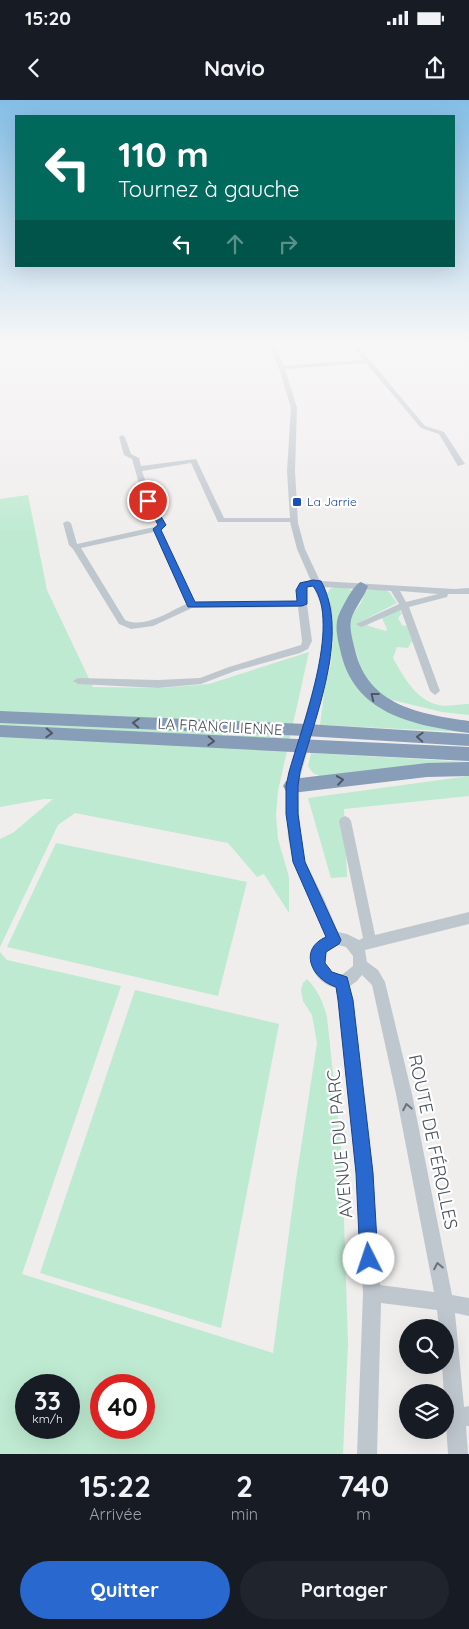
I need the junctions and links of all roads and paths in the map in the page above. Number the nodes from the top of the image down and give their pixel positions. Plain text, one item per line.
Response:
1 (294, 409) edge
2 (408, 409) edge
3 (122, 437) dead end
4 (461, 464) dead end
5 (138, 468) junction
6 (294, 520) junction
7 (67, 523) dead end
8 (157, 529) junction
9 (76, 547) junction
10 (318, 583) junction
11 (361, 586) junction
12 (393, 588) junction
13 (469, 591) edge
14 (454, 592) junction
15 (302, 604) junction
16 (192, 605) junction
17 (404, 605) junction
18 (362, 624) dead end
19 (78, 681) dead end
20 (435, 691) dead end
21 (310, 716) joint
22 (0, 717) edge
23 (469, 727) edge
24 (0, 730) edge
25 (469, 740) edge
26 (469, 754) edge
27 (300, 755) joint
28 (469, 768) edge
29 (292, 786) junction
30 (345, 820) dead end
31 (469, 918) edge
32 (334, 940) junction
33 (370, 942) junction
34 (356, 947) junction
35 (361, 966) junction
36 (342, 982) junction
37 (372, 1294) junction
38 (444, 1302) junction
39 (469, 1307) edge
40 (462, 1417) edge
41 (367, 1454) edge
42 (458, 1454) edge

1 - 6 street
2 - 4 street
3 - 5 street
5 - 6 street
5 - 8 street
6 - 10 street
7 - 9 street
8 - 9 street
8 - 16 street
9 - 16 street
10 - 11 street
10 - 15 street
10 - 21 street
11 - 12 street
23 -> 11 highway
12 - 14 street
12 - 17 street
13 - 14 street
14 - 17 street
15 - 16 street
15 - 19 street
17 - 18 street
17 - 20 street
21 - 27 street
25 -> 22 highway, LA FRANCILIENNE
24 -> 26 highway, LA FRANCILIENNE
27 - 29 street
29 -> 28 highway
29 - 32 street
30 - 33 street
31 - 33 street
32 - 34 street
32 - 36 street
33 - 34 street
34 - 35 street
35 - 36 street
38 -> 35 street, ROUTE DE FÉROLLES
36 - 37 street, AVENUE DU PARC
37 - 38 street
37 - 41 street, AVENUE DU PARC
38 - 39 street
38 - 40 street, ROUTE DE FÉROLLES
40 - 42 street, ROUTE DE FÉROLLES

